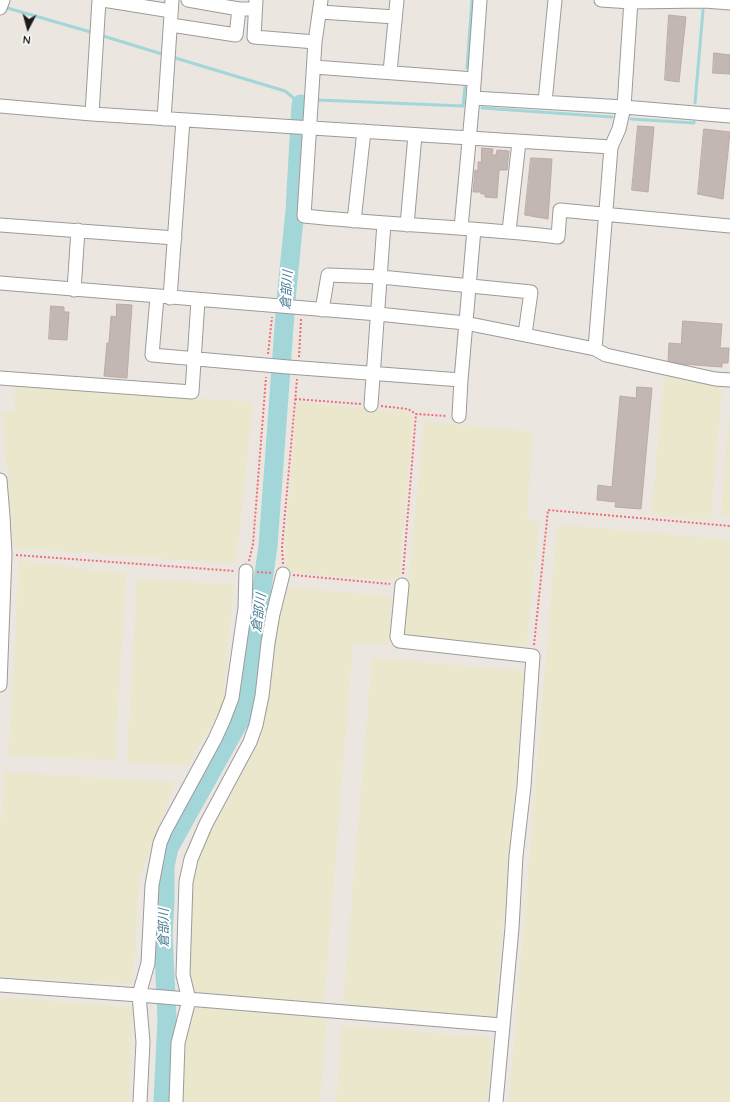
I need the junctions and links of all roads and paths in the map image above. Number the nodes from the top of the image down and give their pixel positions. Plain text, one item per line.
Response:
1 (99, 0) edge
2 (103, 0) edge
3 (188, 0) edge
4 (396, 0) edge
5 (480, 0) edge
6 (554, 0) edge
7 (601, 0) edge
8 (631, 1) edge
9 (695, 1) edge
10 (730, 3) edge
11 (256, 5) edge
12 (172, 6) edge
13 (320, 6) edge
14 (240, 9) junction
15 (395, 17) junction
16 (171, 25) junction
17 (315, 42) junction
18 (314, 67) junction
19 (390, 72) junction
20 (474, 79) junction
21 (473, 98) junction
22 (545, 102) junction
23 (0, 106) edge
24 (624, 107) junction
25 (92, 114) junction
26 (730, 116) edge
27 (164, 119) junction
28 (183, 120) junction
29 (304, 127) junction
30 (364, 130) junction
31 (415, 134) junction
32 (469, 137) junction
33 (519, 142) junction
34 (611, 147) junction
35 (605, 215) junction
36 (354, 221) junction
37 (384, 223) junction
38 (0, 224) edge
39 (407, 225) junction
40 (730, 226) edge
41 (467, 228) junction
42 (78, 230) junction
43 (509, 232) junction
44 (175, 238) junction
45 (381, 277) junction
46 (0, 283) edge
47 (469, 286) junction
48 (74, 290) junction
49 (156, 297) junction
50 (170, 298) junction
51 (198, 300) junction
52 (287, 307) junction
53 (322, 310) junction
54 (378, 314) junction
55 (465, 322) junction
56 (525, 334) junction
57 (595, 350) junction
58 (195, 359) junction
59 (282, 367) junction
60 (373, 374) junction
61 (0, 378) edge
62 (461, 380) junction
63 (730, 380) edge
64 (295, 399) junction
65 (371, 405) junction
66 (416, 414) junction
67 (458, 416) joint
68 (0, 480) edge
69 (730, 526) edge
70 (2, 553) edge
71 (248, 572) junction
72 (279, 574) junction
73 (402, 585) junction
74 (533, 656) junction
75 (0, 685) edge
76 (0, 985) edge
77 (139, 995) junction
78 (186, 1000) junction
79 (502, 1025) junction
80 (140, 1102) edge
81 (176, 1102) edge
82 (496, 1102) edge

1 - 25 street
2 - 12 street
3 - 14 street
4 - 15 street
5 - 20 street
6 - 22 street
7 - 8 street
8 - 9 street
8 - 24 street
9 - 10 street
11 - 14 street
11 - 17 street
12 - 16 street
13 - 15 street
13 - 17 street
14 - 16 street
15 - 19 street
16 - 27 street
17 - 18 street
18 - 19 street
18 - 29 street
19 - 20 street
20 - 21 street
21 - 22 street
21 - 32 street
22 - 24 street
23 - 25 street
24 - 26 street
24 - 34 street
25 - 27 street
27 - 28 street
28 - 29 street
28 - 44 street
29 - 30 street
29 - 36 street
30 - 31 street
30 - 36 street
31 - 32 street
31 - 39 street
32 - 33 street
32 - 41 street
33 - 34 street
33 - 43 street
34 - 35 street
35 - 40 street
35 - 43 street
35 - 57 street
36 - 37 street
37 - 39 street
37 - 45 street
38 - 42 street
39 - 41 street
41 - 43 street
41 - 47 street
42 - 44 street
42 - 48 street
44 - 50 street
45 - 47 street
45 - 53 street
45 - 54 street
46 - 48 street
47 - 55 street
47 - 56 street
48 - 49 street
49 - 50 street
49 - 58 street
50 - 51 street
51 - 52 street
51 - 58 street
52 - 53 street
52 - 59 path
52 - 59 path
53 - 54 street
54 - 55 street
54 - 60 street
55 - 56 street
55 - 62 street
56 - 57 street
57 - 63 street
58 - 59 street
58 - 61 street
59 - 60 street
59 - 64 path
59 - 71 path
60 - 62 street
60 - 65 street
62 - 67 street
64 - 65 path
64 - 72 path
65 - 66 path
66 - 67 path
66 - 73 path
68 - 70 street
69 - 74 path
70 - 71 path
70 - 75 street
71 - 72 path
71 - 77 street
72 - 73 path
72 - 78 street
73 - 74 street
74 - 79 street
76 - 77 street
77 - 78 street
77 - 80 street
78 - 79 street
78 - 81 street
79 - 82 street

